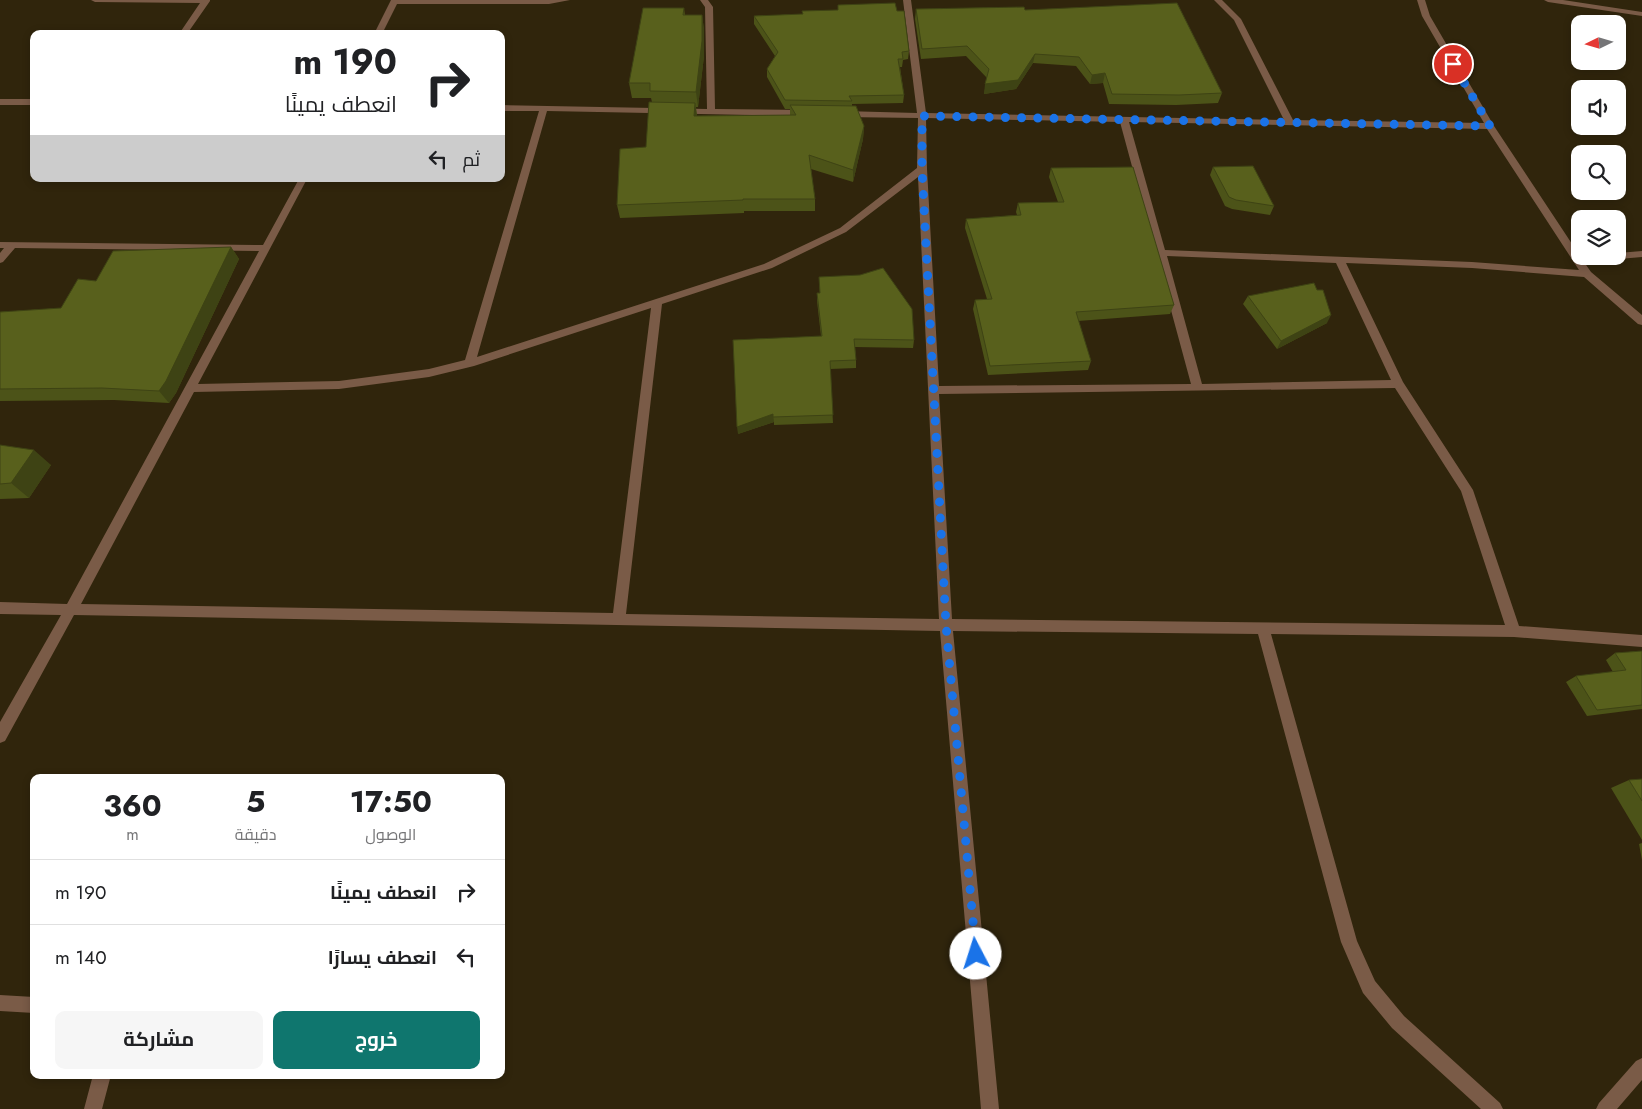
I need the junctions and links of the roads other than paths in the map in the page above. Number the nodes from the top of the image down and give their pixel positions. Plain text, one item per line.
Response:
1 (95, 0) edge
2 (206, 0) edge
3 (566, 0) edge
4 (704, 0) edge
5 (907, 0) edge
6 (1218, 0) edge
7 (1421, 0) edge
8 (1548, 0) edge
9 (395, 1) edge
10 (1642, 14) edge
11 (186, 30) edge
12 (380, 30) edge
13 (0, 102) edge
14 (30, 102) edge
15 (505, 108) edge
16 (544, 108) junction
17 (711, 112) junction
18 (817, 114) edge
19 (836, 114) edge
20 (922, 116) junction
21 (1124, 120) junction
22 (1290, 123) junction
23 (1490, 126) junction
24 (922, 169) junction
25 (301, 182) edge
26 (0, 244) edge
27 (12, 245) junction
28 (266, 248) junction
29 (1571, 250) edge
30 (1161, 253) junction
31 (1642, 254) edge
32 (1626, 255) edge
33 (0, 260) edge
34 (1340, 261) junction
35 (1581, 265) edge
36 (1587, 274) junction
37 (657, 303) junction
38 (1642, 320) edge
39 (470, 362) junction
40 (1398, 384) junction
41 (190, 388) junction
42 (1198, 388) junction
43 (933, 390) junction
44 (0, 608) edge
45 (71, 609) junction
46 (619, 619) junction
47 (946, 625) junction
48 (1263, 628) junction
49 (1514, 632) junction
50 (1642, 641) edge
51 (0, 736) edge
52 (0, 1003) edge
53 (30, 1005) edge
54 (1642, 1067) edge
55 (101, 1079) edge
56 (93, 1109) edge
57 (990, 1109) edge
58 (1494, 1109) edge
59 (1605, 1109) edge

1 - 2 street
2 - 11 street
3 - 9 street
4 - 17 street
5 - 20 street
6 - 22 street
7 - 23 street
8 - 10 street
9 - 12 street
13 - 14 street
15 - 16 street
16 - 17 street
16 - 39 street
17 - 18 street
19 - 20 street
20 - 21 street
20 - 24 street
21 - 22 street
21 - 30 street
22 - 23 street
23 - 29 street
24 - 37 street
24 - 43 street
25 - 28 street
26 - 27 street
27 - 28 street
27 - 33 street
28 - 41 street
30 - 34 street
30 - 42 street
31 - 32 street
34 - 36 street
34 - 40 street
35 - 36 street
36 - 38 street
37 - 39 street
37 - 46 street
39 - 41 street
40 - 42 street
40 - 49 street
41 - 45 street
42 - 43 street
43 - 47 street
44 - 45 street
45 - 46 street
45 - 51 street
46 - 47 street
47 - 48 street
47 - 57 street
48 - 49 street
48 - 58 street
49 - 50 street
52 - 53 street
54 - 59 street
55 - 56 street

